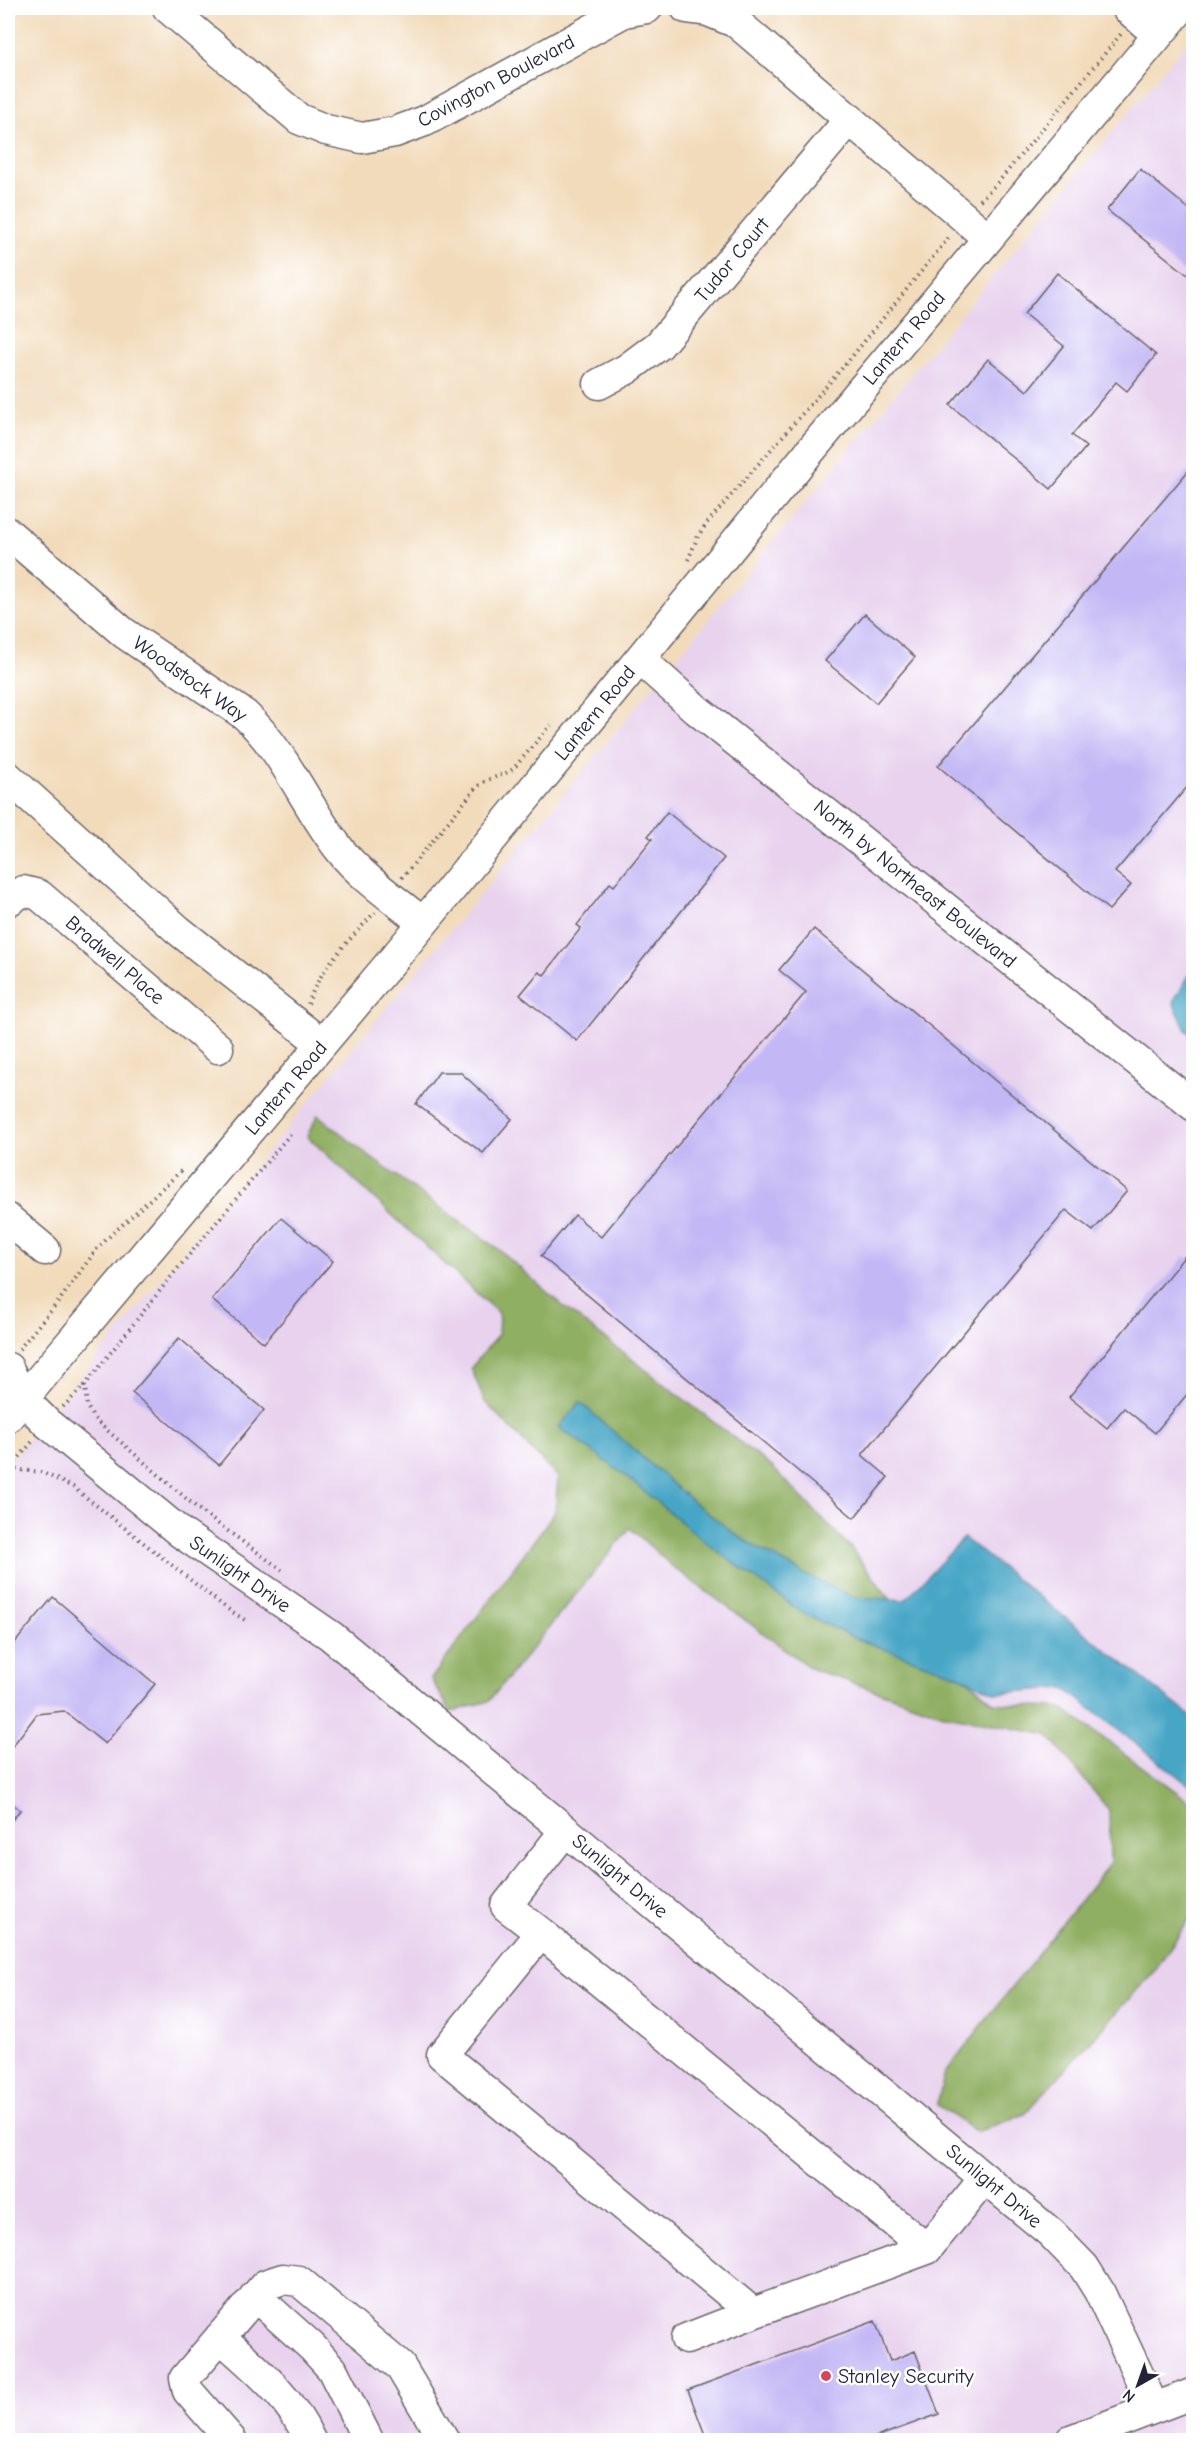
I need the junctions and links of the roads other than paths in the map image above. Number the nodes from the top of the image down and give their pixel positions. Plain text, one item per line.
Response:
1 (168, 8) edge
2 (647, 8) edge
3 (686, 8) edge
4 (1178, 8) edge
5 (1131, 11) edge
6 (1158, 35) junction
7 (850, 119) junction
8 (988, 238) junction
9 (599, 384) dead end
10 (8, 533) edge
11 (640, 659) junction
12 (8, 777) edge
13 (8, 901) edge
14 (423, 923) junction
15 (312, 1036) junction
16 (218, 1048) dead end
17 (1194, 1106) edge
18 (8, 1219) edge
19 (45, 1250) dead end
20 (11, 1361) edge
21 (13, 1403) edge
22 (565, 1831) junction
23 (541, 1934) junction
24 (985, 2178) junction
25 (927, 2248) junction
26 (255, 2296) junction
27 (753, 2313) junction
28 (220, 2337) junction
29 (686, 2339) dead end
30 (1194, 2393) edge
31 (1154, 2408) junction
32 (231, 2440) edge
33 (310, 2440) edge
34 (368, 2440) edge
35 (444, 2440) edge
36 (1071, 2440) edge

1 - 2 street, Covington Boulevard
3 - 7 street
4 - 6 street, Lantern Road
5 - 6 street
6 - 8 street, Lantern Road
7 - 8 street
7 - 9 street, Tudor Court
8 - 11 street, Lantern Road
10 - 14 street, Woodstock Way
11 - 14 street, Lantern Road
11 - 17 street, North by Northeast Boulevard
12 - 15 street
13 - 16 street, Bradwell Place
14 - 15 street, Lantern Road
15 - 21 street, Lantern Road
18 - 19 street
20 - 21 street
21 - 22 street, Sunlight Drive
22 - 23 street
22 - 24 street, Sunlight Drive
23 - 25 street
23 - 27 street
24 - 25 street
24 - 31 street, Sunlight Drive
25 - 27 street
26 - 28 street
26 - 34 street
26 - 35 street
27 - 29 street
28 - 32 street
28 - 33 street
30 - 31 street
31 - 36 street

